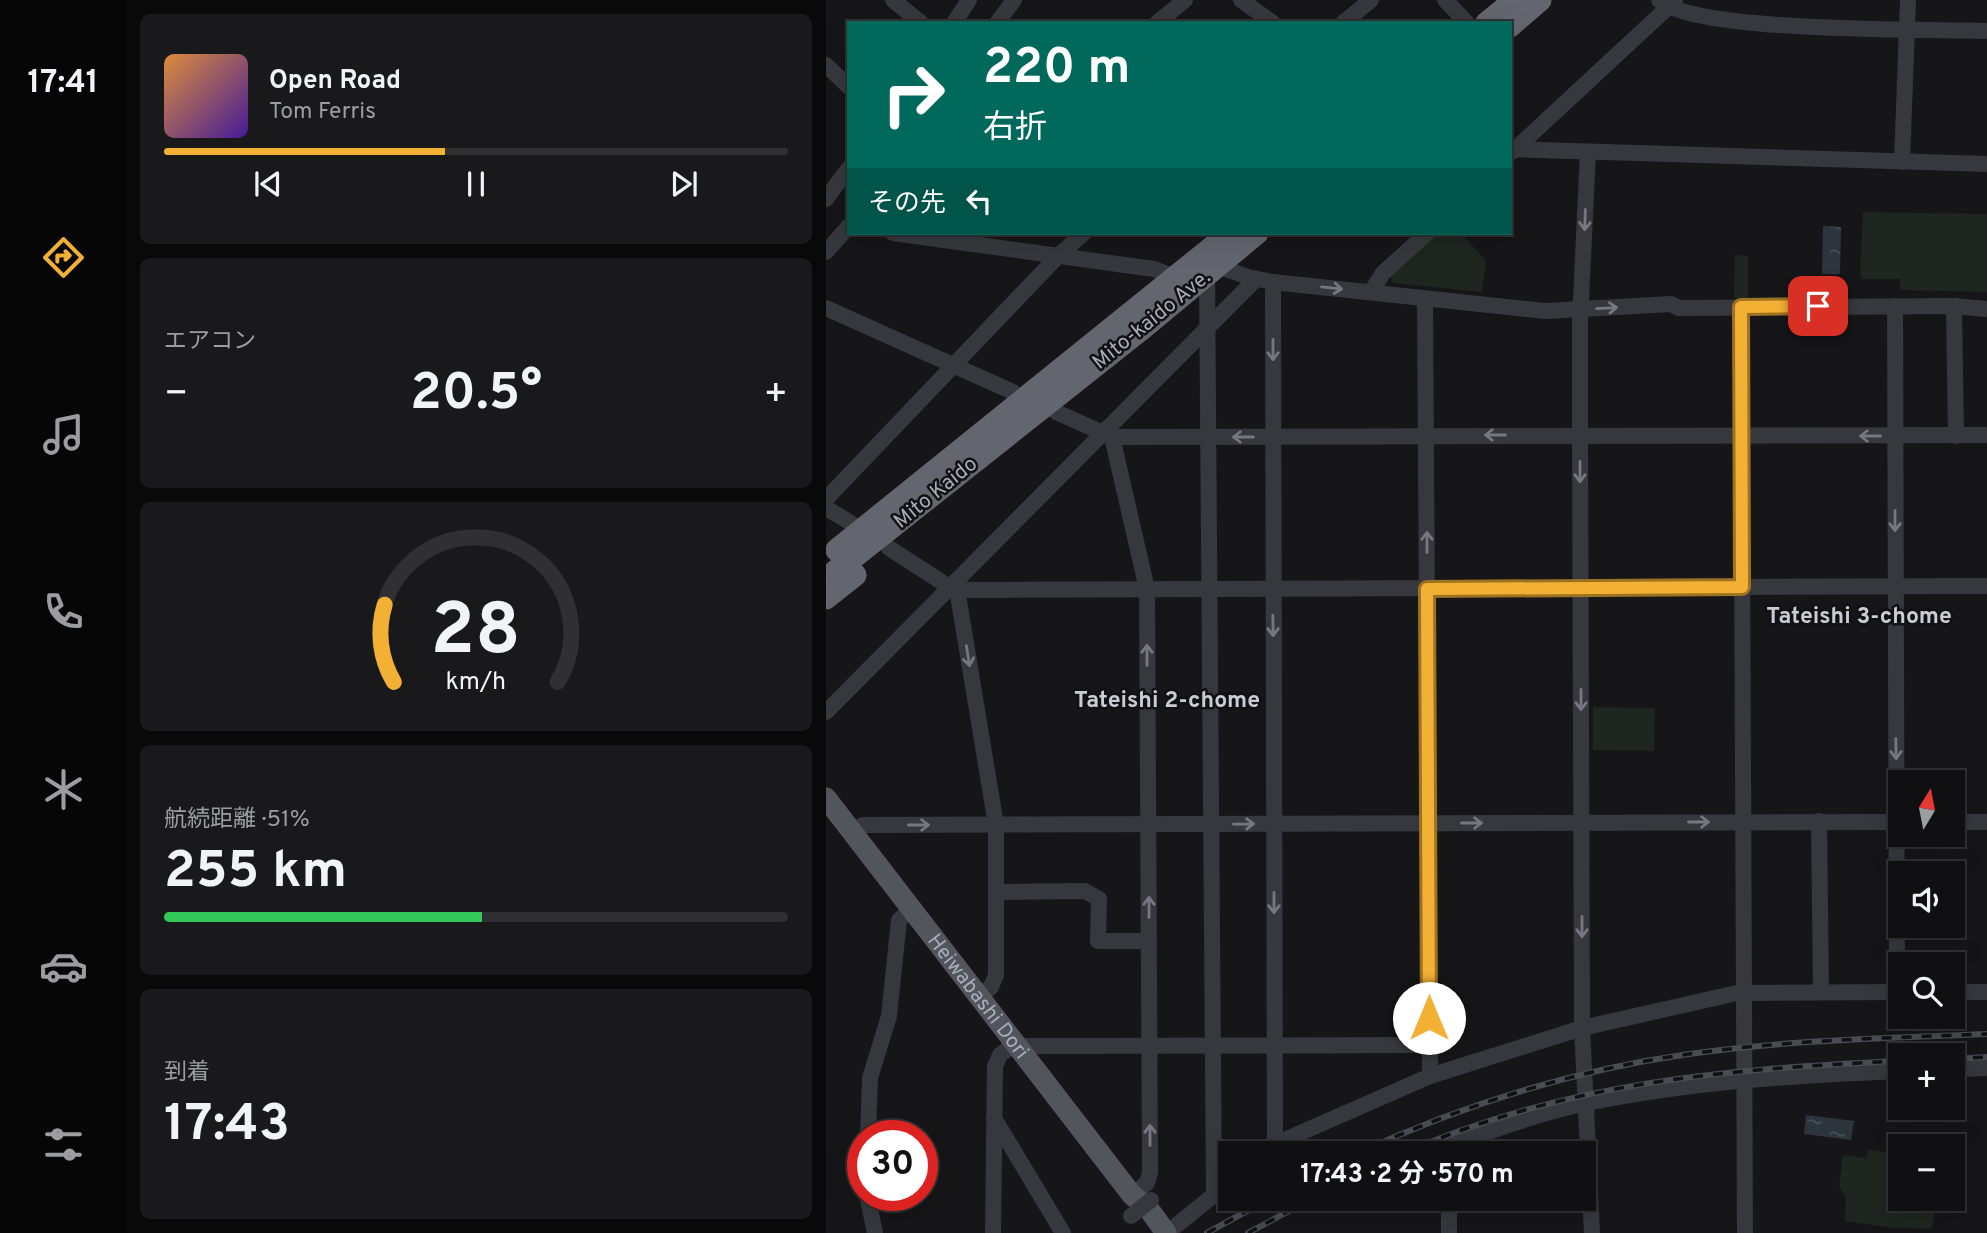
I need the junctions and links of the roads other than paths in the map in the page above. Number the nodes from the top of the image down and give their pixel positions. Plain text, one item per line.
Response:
1 (893, 0) edge
2 (969, 0) edge
3 (1014, 0) edge
4 (1185, 0) edge
5 (1241, 0) edge
6 (1371, 0) edge
7 (1445, 0) edge
8 (1515, 0) edge
9 (1540, 0) edge
10 (1908, 0) edge
11 (1668, 3) edge
12 (919, 21) edge
13 (955, 21) edge
14 (998, 21) edge
15 (1159, 21) edge
16 (1270, 21) edge
17 (1345, 21) edge
18 (1465, 21) edge
19 (1489, 21) edge
20 (1512, 24) edge
21 (1907, 28) junction
22 (1987, 31) edge
23 (826, 65) edge
24 (847, 85) edge
25 (1512, 151) edge
26 (1588, 152) junction
27 (1902, 162) junction
28 (1987, 164) edge
29 (847, 172) edge
30 (826, 199) edge
31 (847, 229) edge
32 (908, 235) edge
33 (1082, 235) edge
34 (1228, 235) edge
35 (1255, 235) edge
36 (1425, 235) edge
37 (826, 252) edge
38 (1059, 255) junction
39 (1212, 270) junction
40 (1175, 277) junction
41 (1265, 280) junction
42 (1371, 292) junction
43 (1425, 299) junction
44 (1895, 306) junction
45 (1954, 306) junction
46 (1741, 307) junction
47 (826, 308) edge
48 (1987, 309) edge
49 (1581, 310) junction
50 (1137, 320) junction
51 (1210, 326) junction
52 (954, 365) junction
53 (1036, 401) junction
54 (1109, 435) junction
55 (1427, 435) junction
56 (1580, 435) junction
57 (1741, 435) junction
58 (1987, 435) edge
59 (1273, 436) junction
60 (1896, 436) junction
61 (1956, 436) junction
62 (1210, 437) junction
63 (826, 499) edge
64 (826, 508) edge
65 (850, 523) junction
66 (826, 543) edge
67 (888, 548) junction
68 (826, 559) edge
69 (826, 579) edge
70 (1987, 586) edge
71 (1742, 587) junction
72 (1895, 587) junction
73 (1581, 588) junction
74 (954, 589) junction
75 (1147, 589) junction
76 (1211, 589) junction
77 (1272, 589) junction
78 (1427, 589) junction
79 (826, 598) edge
80 (826, 712) edge
81 (1898, 770) edge
82 (826, 798) edge
83 (1819, 821) junction
84 (1742, 822) junction
85 (1888, 822) edge
86 (1965, 822) edge
87 (1987, 822) edge
88 (1582, 823) junction
89 (1149, 824) junction
90 (1212, 824) junction
91 (1274, 824) junction
92 (1427, 824) junction
93 (996, 825) junction
94 (852, 832) junction
95 (1899, 847) edge
96 (996, 891) junction
97 (912, 909) junction
98 (1149, 941) junction
99 (1899, 952) edge
100 (1821, 992) junction
101 (1888, 992) edge
102 (1965, 992) edge
103 (1987, 992) edge
104 (1744, 993) junction
105 (979, 997) junction
106 (1582, 1028) junction
107 (1015, 1045) junction
108 (1429, 1045) junction
109 (1149, 1046) junction
110 (1214, 1046) junction
111 (1275, 1046) junction
112 (1987, 1068) edge
113 (1965, 1069) edge
114 (1888, 1072) edge
115 (1430, 1076) junction
116 (1744, 1078) junction
117 (1586, 1103) junction
118 (993, 1116) junction
119 (869, 1120) edge
120 (1271, 1141) edge
121 (1288, 1141) edge
122 (1462, 1141) edge
123 (1218, 1192) edge
124 (1214, 1195) junction
125 (1138, 1204) junction
126 (870, 1211) edge
127 (1449, 1211) edge
128 (875, 1233) edge
129 (993, 1233) edge
130 (1063, 1233) edge
131 (1153, 1233) edge
132 (1166, 1233) edge
133 (1449, 1233) edge
134 (1592, 1233) edge
135 (1745, 1233) edge

1 - 12 street
2 - 13 street
3 - 14 street
4 - 15 street
5 - 16 street
6 - 17 street
7 - 18 street
8 - 19 highway
9 - 20 highway
10 - 21 street
11 - 21 street
11 - 25 street
21 - 22 street
21 - 27 street
23 - 24 street
25 - 26 street
26 - 27 street
26 -> 49 street
27 - 28 street
29 - 30 street
31 - 37 street
32 - 38 street
33 - 38 street
34 - 40 highway, Mito-kaido Ave.
35 - 39 highway, Mito-kaido Ave.
36 - 42 street
38 - 40 street
38 - 52 street
39 - 41 street
39 - 50 highway, Mito-kaido Ave.
39 - 51 street
40 - 50 highway, Mito-kaido Ave.
41 -> 42 street
41 - 51 street
41 -> 59 street
42 - 43 street
43 - 49 street
43 - 55 street
44 - 45 street
44 - 46 street
44 - 60 street
45 - 48 street
45 - 61 street
49 -> 46 street
46 - 57 street
47 - 52 street
49 - 56 street
50 - 53 highway
50 - 53 highway
51 - 54 street
51 - 62 street
52 - 53 street
52 - 63 street
53 - 54 street
53 - 65 highway
53 - 67 highway
53 - 68 highway, Mito Kaido
53 - 69 highway, Mito Kaido
54 - 62 street
54 - 74 street
54 - 75 street
56 -> 55 street
55 - 59 street
78 -> 55 street
56 - 57 street
56 -> 73 street
60 -> 57 street
57 - 71 street
58 - 61 street
59 -> 62 street
59 - 77 street
60 - 61 street
60 -> 72 street
62 - 76 street
64 - 65 street
65 - 66 highway
67 - 74 street
67 - 79 highway
70 - 72 street
71 - 72 street
71 - 73 street
71 - 84 street
72 -> 81 street
73 - 78 street
73 -> 88 street
74 - 75 street
74 - 80 street
74 -> 93 street
75 - 76 street
89 -> 75 street
76 - 77 street
76 - 90 street
77 - 78 street
77 -> 91 street
78 - 92 street
82 - 94 main road, Heiwabashi Dori
83 - 84 street
83 - 85 street
83 - 100 street
88 -> 84 street
84 - 104 street
86 - 87 street
92 -> 88 street
88 -> 106 street
89 - 90 street
89 - 93 street
98 -> 89 street
90 -> 91 street
90 - 110 street
91 - 92 street
91 -> 111 street
92 - 108 street
94 -> 93 street
93 - 96 street
94 - 97 main road, Heiwabashi Dori
95 - 99 street
96 - 98 street
96 - 105 street
97 - 105 main road, Heiwabashi Dori
97 - 119 street
98 - 109 street
100 - 101 street
100 - 104 street
102 - 103 street
104 - 106 street
104 - 116 street
105 - 107 main road, Heiwabashi Dori
106 - 115 street
106 - 117 street
107 - 109 street
107 - 118 street
107 - 125 main road, Heiwabashi Dori
108 - 111 street
108 - 115 street
109 - 110 street
125 -> 109 street
110 - 111 street
110 - 124 street
111 - 120 street
112 - 113 street
114 - 116 street
115 - 121 street
116 - 117 street
116 - 135 street
117 - 122 street
117 - 134 street
118 - 129 street
118 - 130 street
123 - 124 street
124 - 132 street
125 - 131 main road, Heiwabashi Dori
125 - 132 main road, Heiwabashi Dori
126 - 128 street
127 - 133 street

